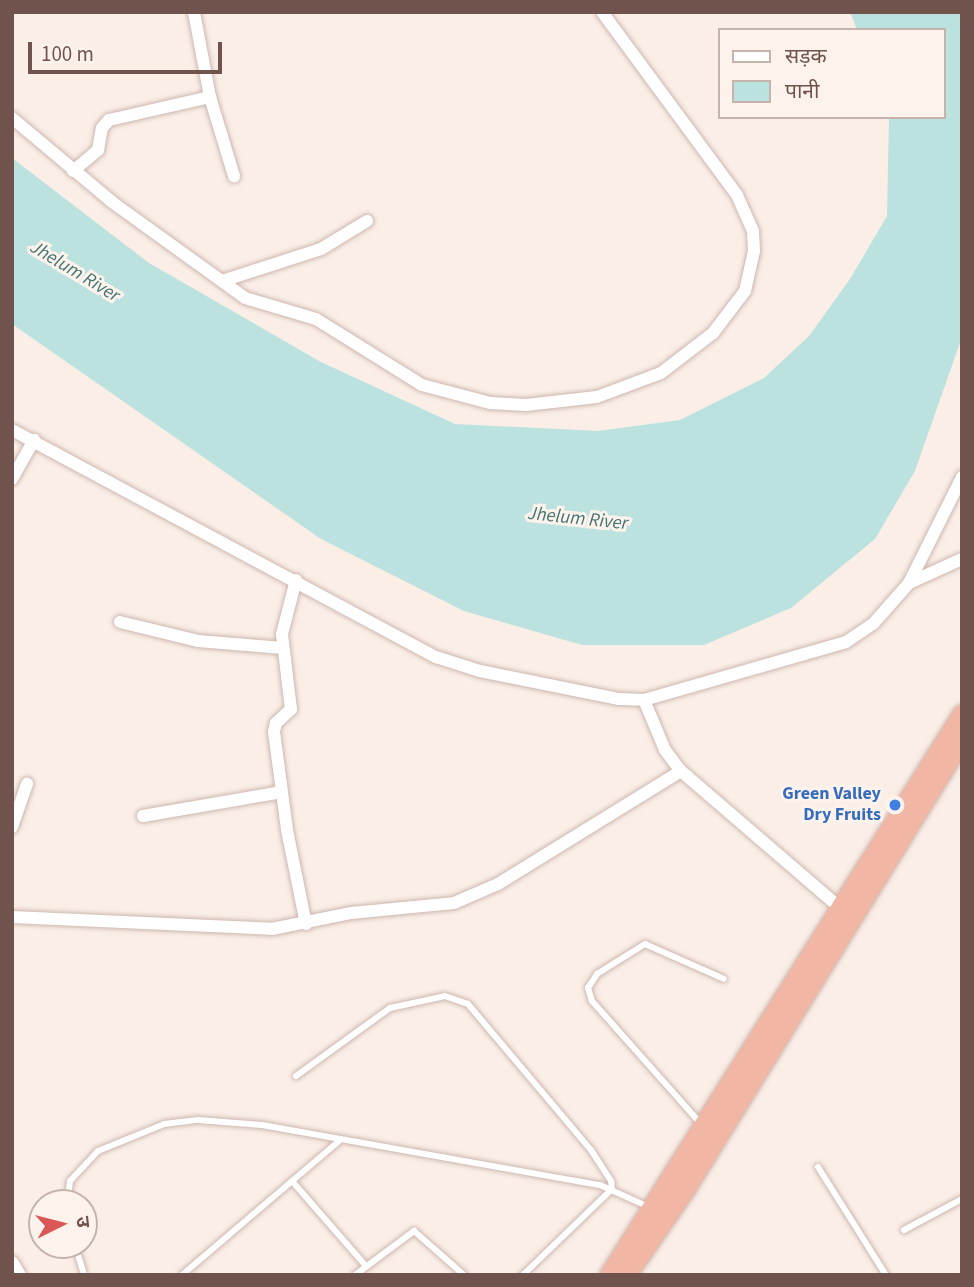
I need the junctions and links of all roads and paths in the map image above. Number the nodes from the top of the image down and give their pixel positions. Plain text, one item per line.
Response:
1 (194, 12) edge
2 (602, 12) edge
3 (210, 97) junction
4 (12, 118) edge
5 (73, 171) junction
6 (234, 176) dead end
7 (367, 221) dead end
8 (222, 281) junction
9 (12, 430) edge
10 (34, 440) junction
11 (962, 477) edge
12 (12, 479) edge
13 (962, 559) edge
14 (296, 580) junction
15 (909, 583) junction
16 (120, 622) dead end
17 (283, 648) junction
18 (644, 700) junction
19 (962, 714) edge
20 (962, 739) edge
21 (681, 771) junction
22 (27, 784) dead end
23 (282, 792) junction
24 (143, 816) dead end
25 (12, 827) edge
26 (840, 908) junction
27 (12, 917) edge
28 (306, 924) junction
29 (724, 979) dead end
30 (296, 1076) dead end
31 (710, 1132) junction
32 (340, 1140) junction
33 (818, 1167) dead end
34 (292, 1181) junction
35 (69, 1189) edge
36 (612, 1189) junction
37 (962, 1199) edge
38 (659, 1213) junction
39 (904, 1230) dead end
40 (12, 1262) edge
41 (366, 1266) junction
42 (20, 1275) edge
43 (182, 1275) edge
44 (355, 1275) edge
45 (464, 1275) edge
46 (523, 1275) edge
47 (609, 1275) edge
48 (626, 1275) edge
49 (886, 1275) edge

1 - 3 street
2 - 8 street
3 - 5 street
3 - 6 street
4 - 5 street
5 - 8 street
7 - 8 street
9 - 10 street
10 - 12 street
10 - 14 street
11 - 15 street
13 - 15 street
14 - 17 street
14 - 18 street
15 - 18 street
16 - 17 street
17 - 23 street
18 - 21 street
19 - 26 highway
20 - 31 highway
21 - 26 street
21 - 28 street
22 - 25 street
23 - 24 street
23 - 28 street
26 - 31 highway
27 - 28 street
29 - 31 lane
30 - 36 lane
31 - 38 highway
32 - 34 lane
32 - 35 lane
32 - 36 lane
33 - 49 lane
34 - 41 lane
34 - 43 lane
36 - 38 lane
36 - 46 lane
37 - 39 lane
38 - 47 highway
38 - 48 highway
40 - 42 street
41 - 44 lane
41 - 45 lane

